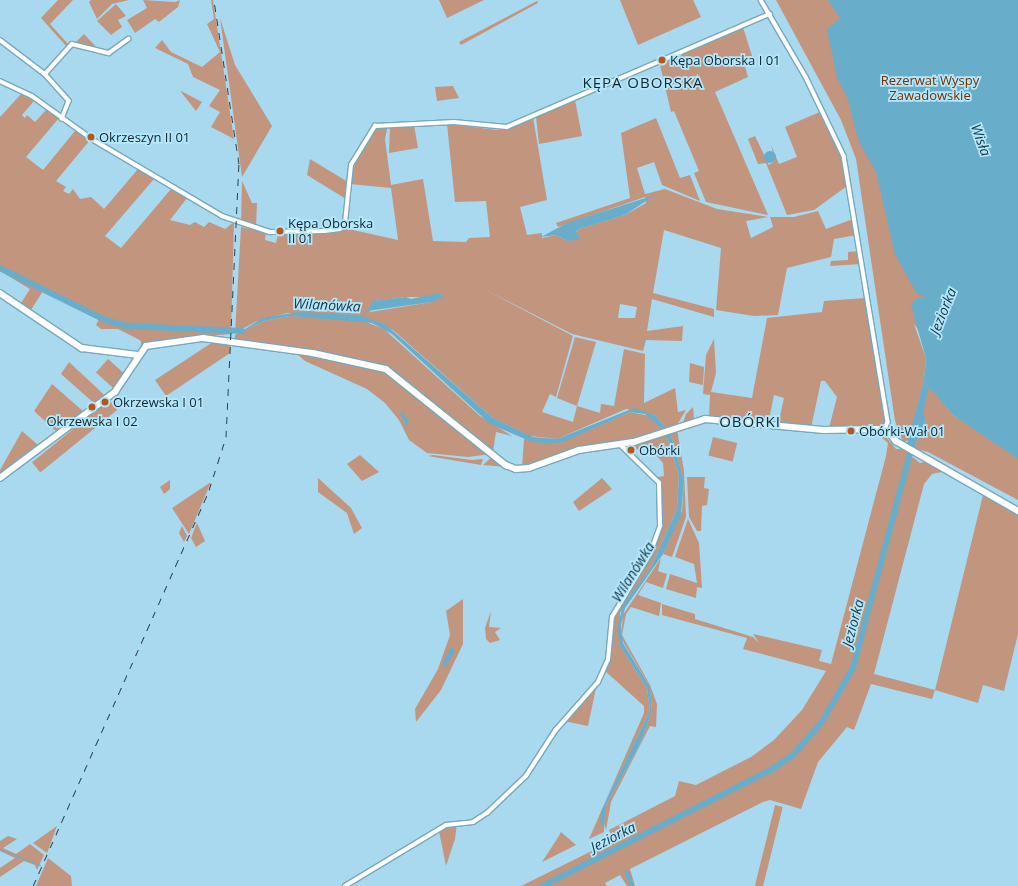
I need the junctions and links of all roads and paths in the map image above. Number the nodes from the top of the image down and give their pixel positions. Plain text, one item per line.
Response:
1 (761, 0) edge
2 (770, 14) junction
3 (128, 39) dead end
4 (0, 40) edge
5 (45, 74) junction
6 (0, 81) edge
7 (62, 119) junction
8 (0, 293) edge
9 (138, 355) junction
10 (886, 430) junction
11 (620, 445) junction
12 (0, 478) edge
13 (1018, 511) edge
14 (345, 886) edge

1 - 2 street
2 - 7 street
2 - 10 street
3 - 5 street
4 - 5 street
5 - 7 street
6 - 7 street
8 - 9 street
9 - 11 street
9 - 12 street
10 - 11 street
10 - 13 street
11 - 14 street

